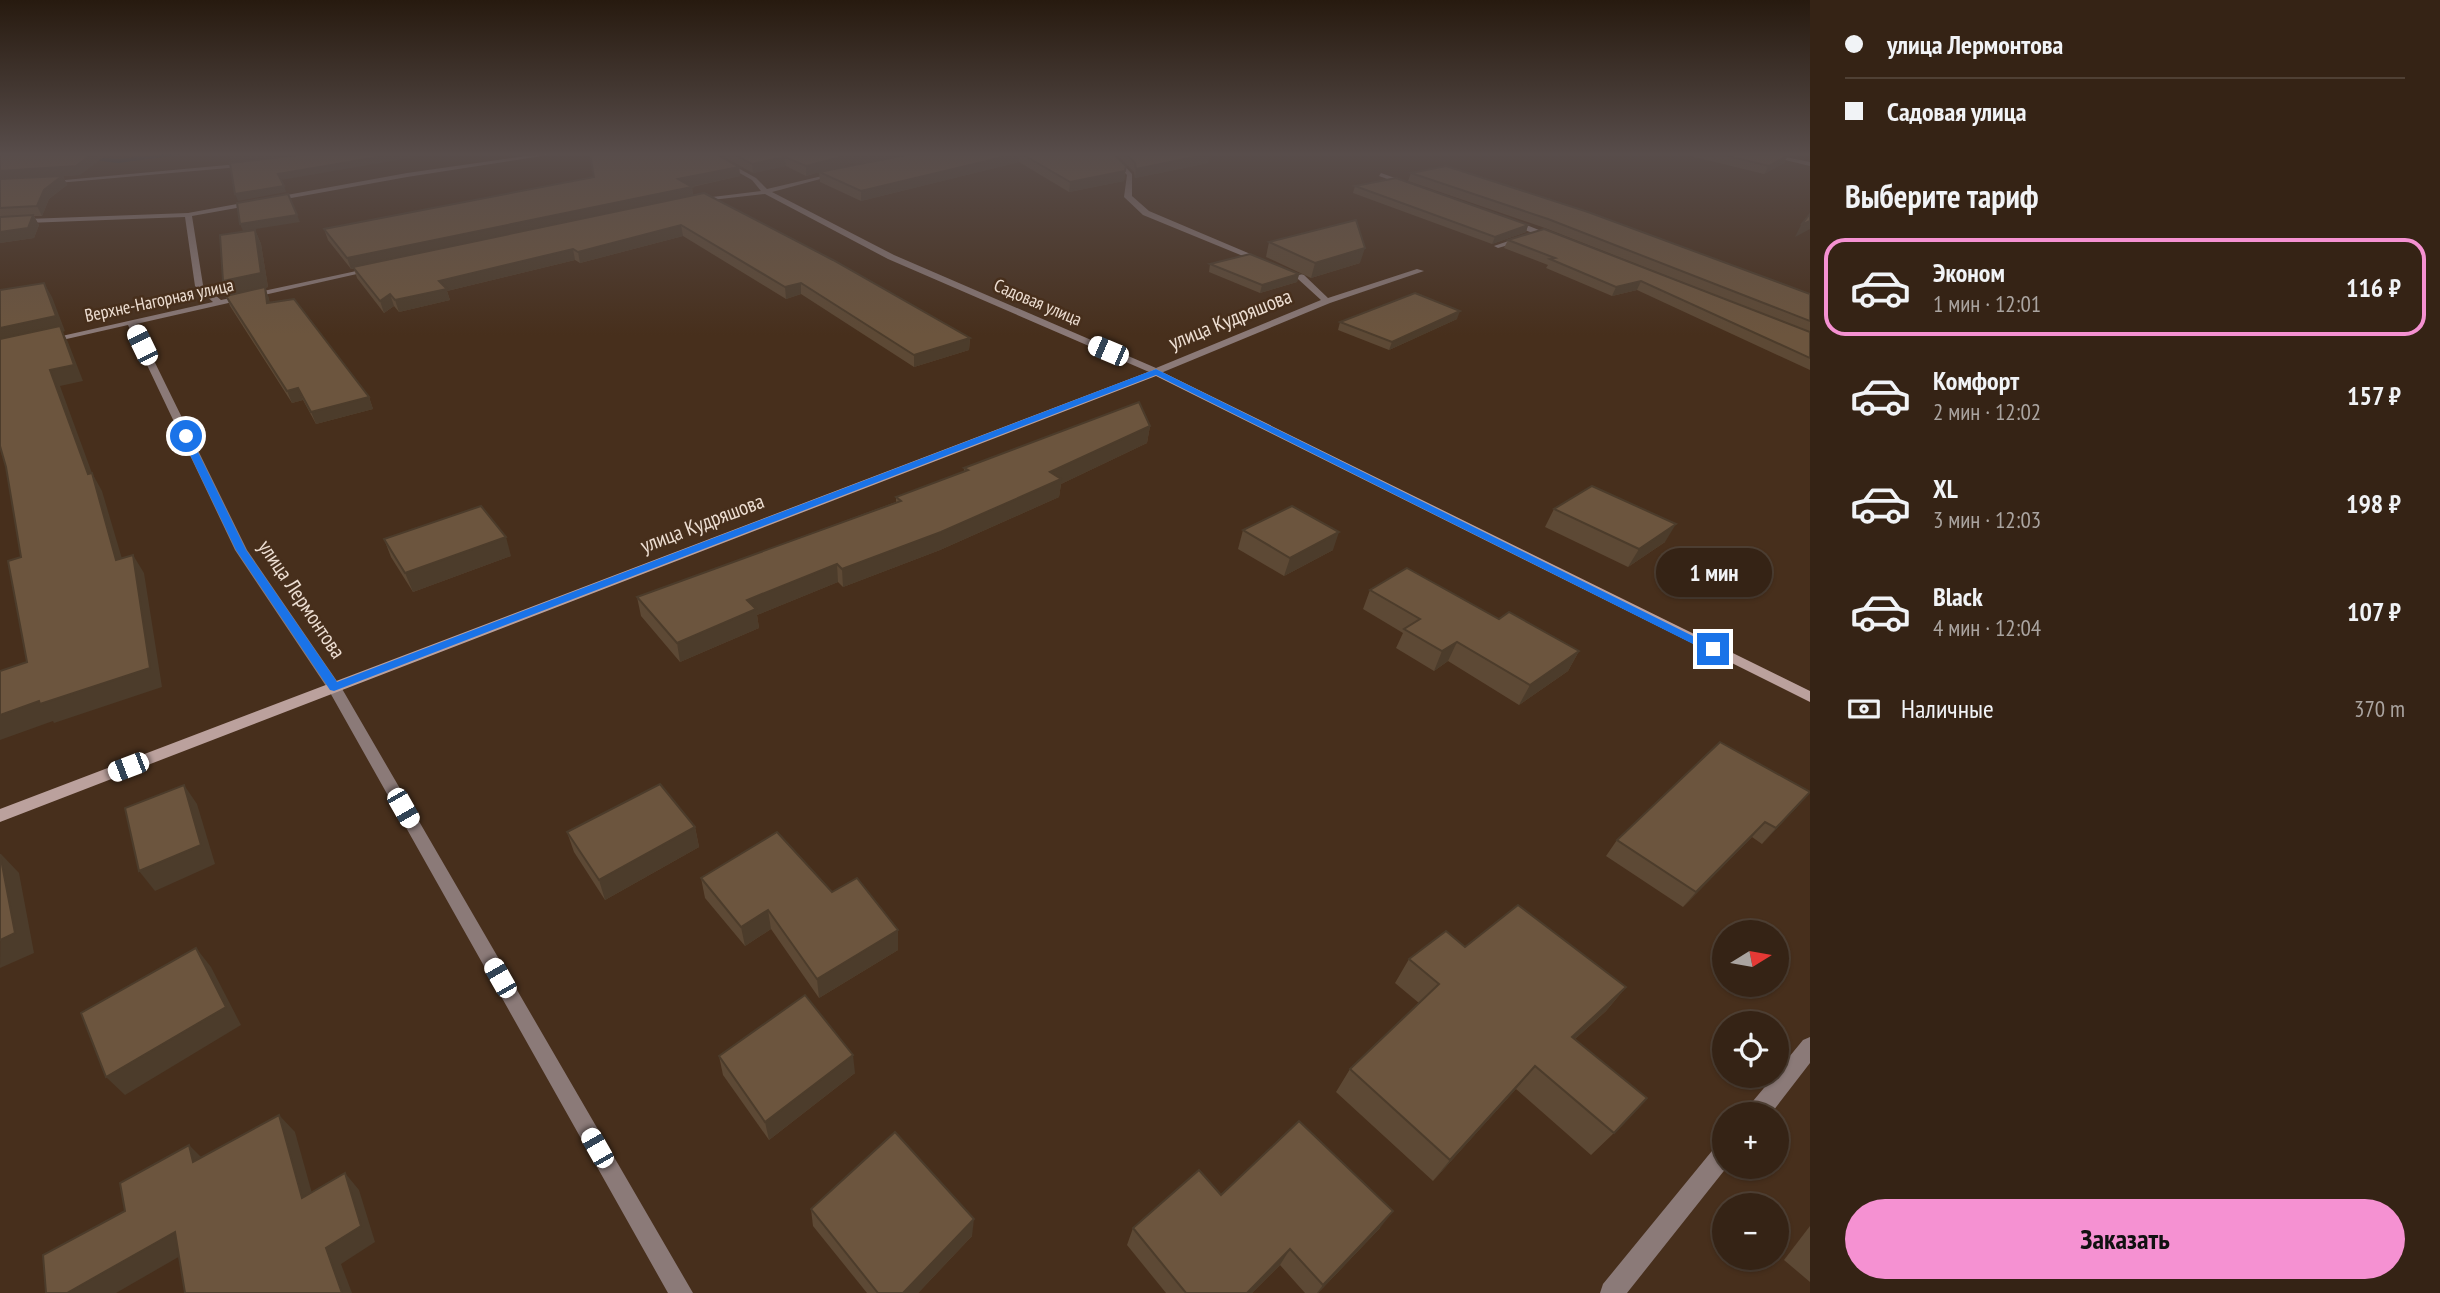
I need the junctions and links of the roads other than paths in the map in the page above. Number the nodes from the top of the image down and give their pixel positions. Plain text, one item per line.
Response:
1 (192, 214) edge
2 (809, 214) edge
3 (1149, 214) edge
4 (188, 215) junction
5 (1504, 219) edge
6 (0, 222) edge
7 (1541, 232) junction
8 (1566, 243) edge
9 (1497, 246) edge
10 (380, 268) edge
11 (1420, 271) dead end
12 (1327, 301) junction
13 (220, 303) junction
14 (131, 322) junction
15 (39, 342) edge
16 (1156, 372) junction
17 (334, 687) junction
18 (1810, 697) edge
19 (0, 816) edge
20 (1810, 1047) edge
21 (1766, 1102) edge
22 (1712, 1169) edge
23 (681, 1293) edge
24 (1612, 1293) edge

1 - 4 street
2 - 16 street, Садовая улица
3 - 12 street
4 - 6 street
4 - 13 street
5 - 7 street
7 - 8 street
7 - 9 street
10 - 13 street, Верхне-Нагорная улица
11 - 12 street, улица Кудряшова
12 - 16 street, улица Кудряшова
13 - 14 street, Верхне-Нагорная улица
14 - 15 street, Верхне-Нагорная улица
14 - 17 street, улица Лермонтова
16 - 17 street, улица Кудряшова
16 - 18 street, Садовая улица
17 - 19 street, улица Кудряшова
17 - 23 street, улица Лермонтова
20 - 21 street
22 - 24 street

